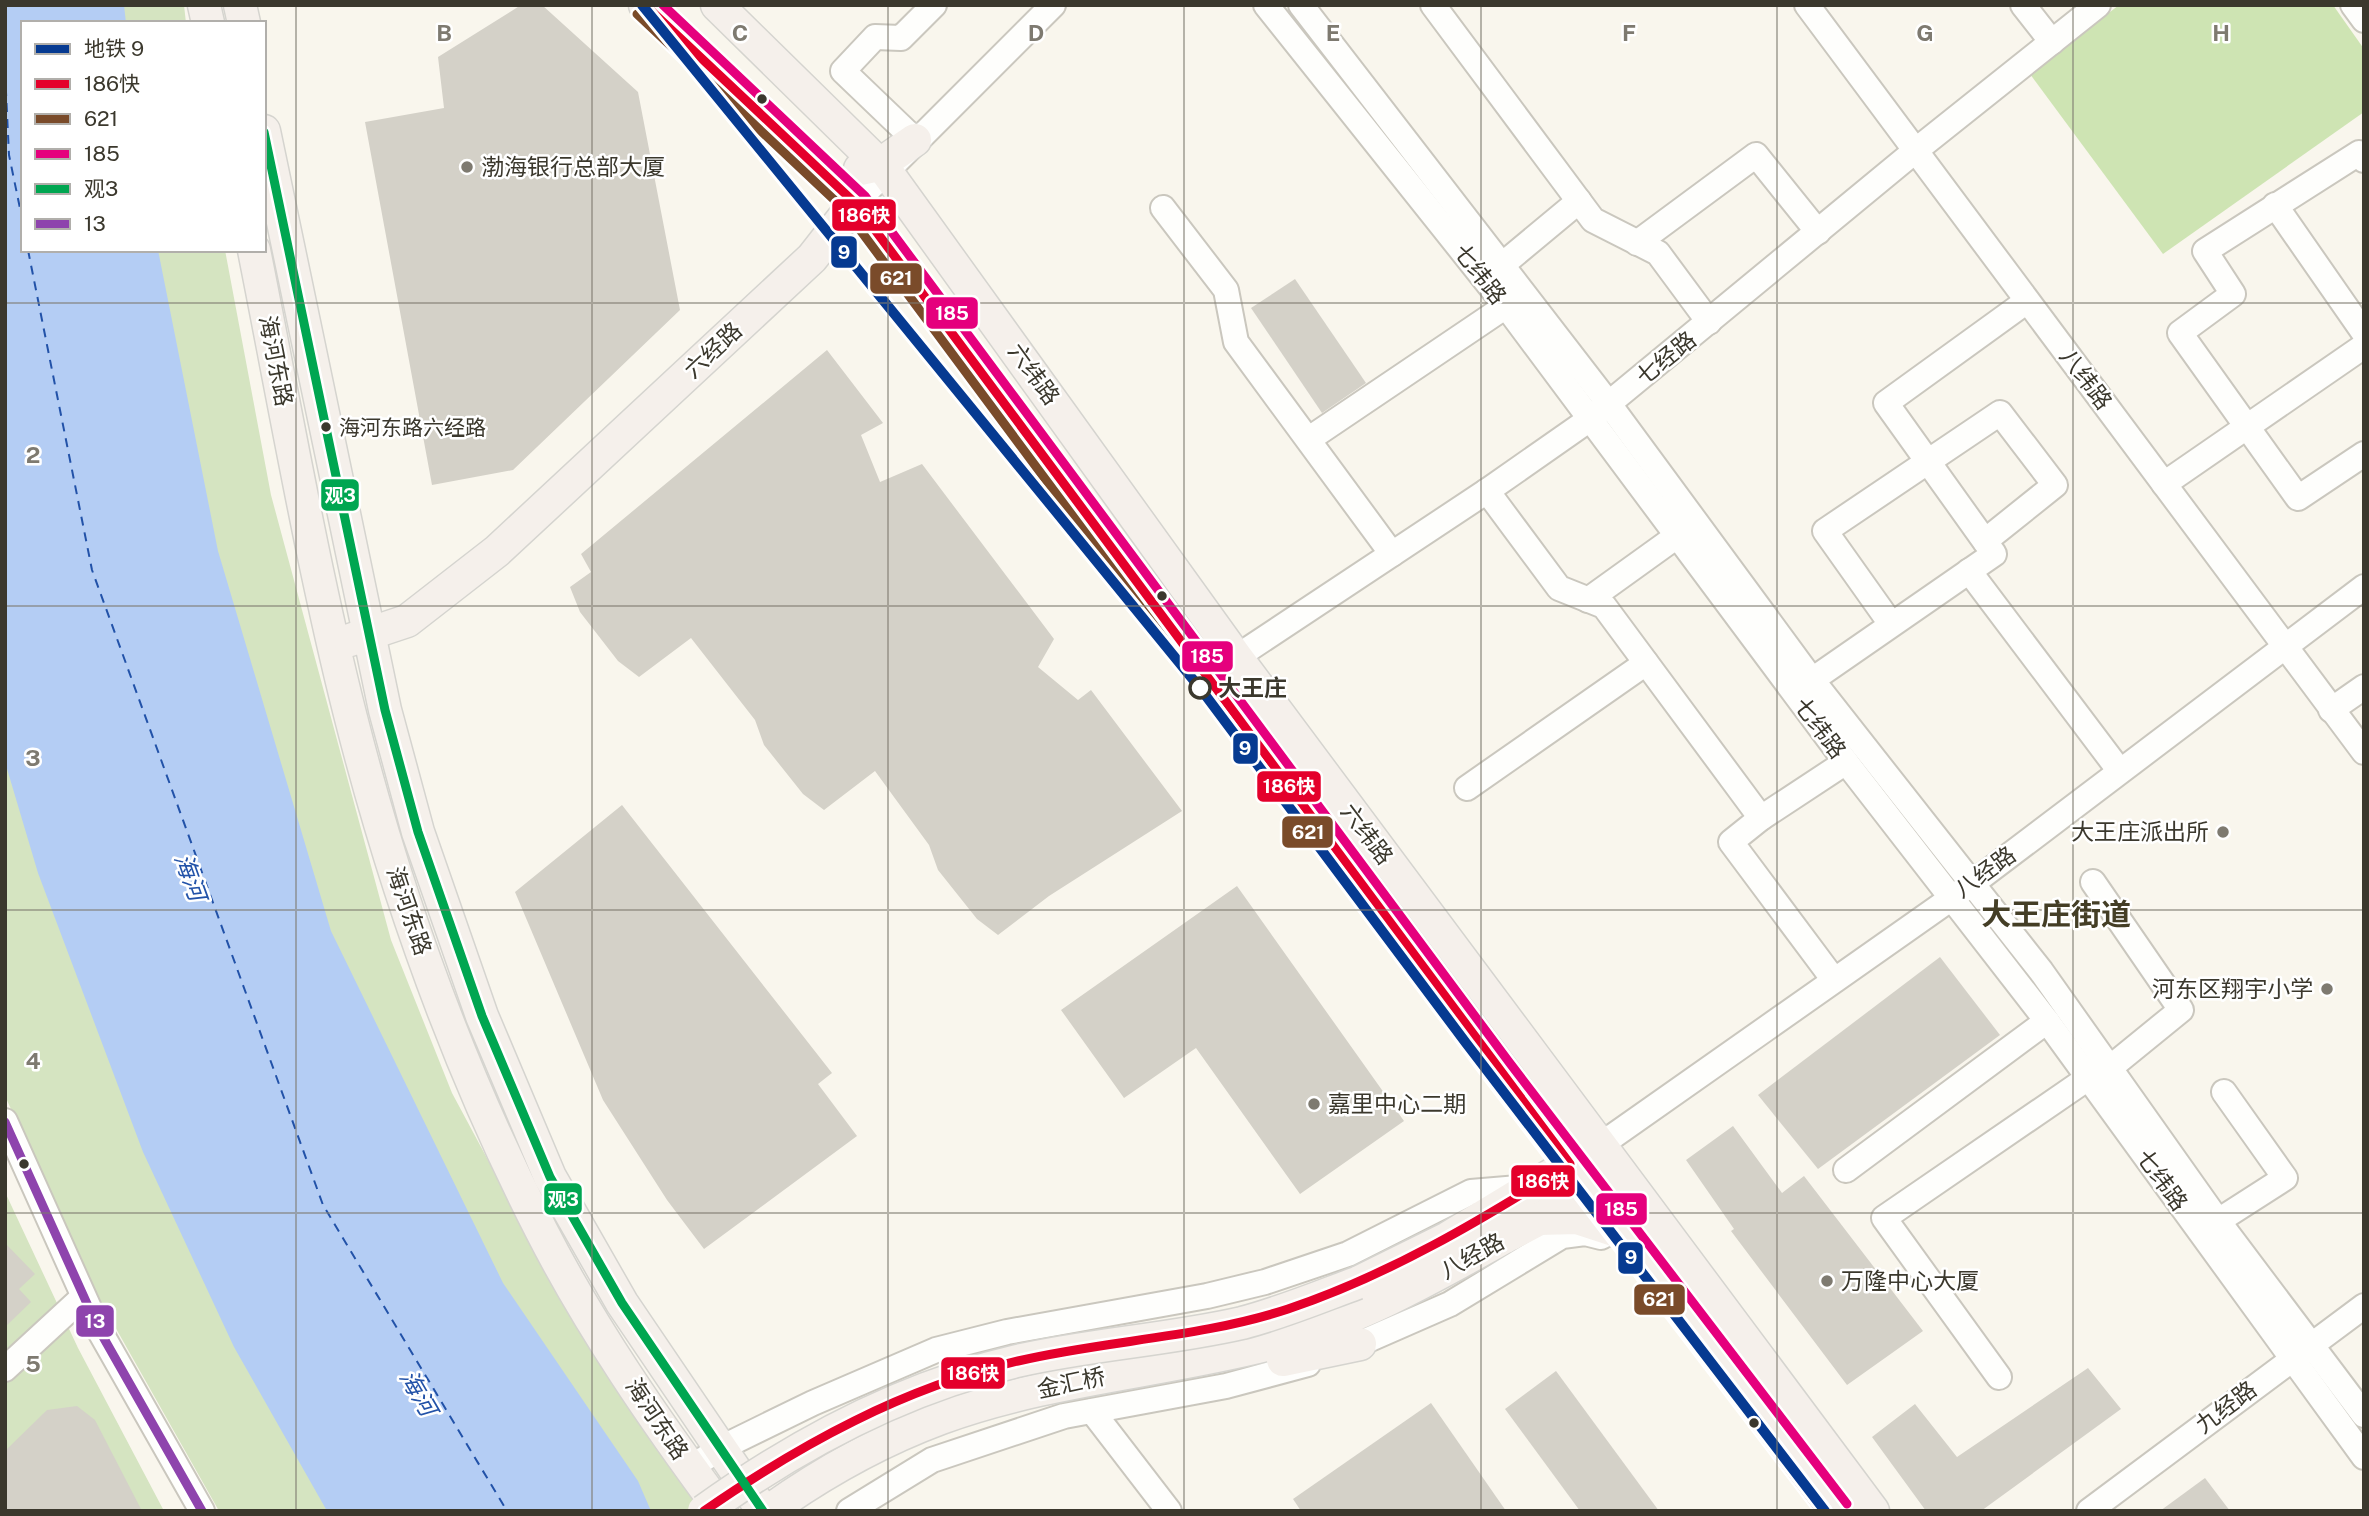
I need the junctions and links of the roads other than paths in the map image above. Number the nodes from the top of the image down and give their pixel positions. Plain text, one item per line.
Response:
1 (645, 5) edge
2 (717, 5) edge
3 (934, 5) edge
4 (1053, 5) edge
5 (1266, 5) edge
6 (1301, 5) edge
7 (1433, 5) edge
8 (1807, 5) edge
9 (2023, 5) edge
10 (2098, 5) edge
11 (2052, 42) junction
12 (915, 140) junction
13 (266, 141) edge
14 (1915, 151) junction
15 (805, 153) junction
16 (2364, 160) edge
17 (882, 168) junction
18 (1579, 201) junction
19 (855, 203) junction
20 (2276, 205) junction
21 (1163, 208) dead end
22 (1818, 232) junction
23 (1637, 243) junction
24 (254, 252) edge
25 (1502, 265) junction
26 (2028, 301) junction
27 (1506, 306) junction
28 (1709, 322) junction
29 (2364, 333) edge
30 (2364, 346) edge
31 (1600, 412) junction
32 (2247, 426) junction
33 (1309, 439) junction
34 (2364, 454) edge
35 (1928, 461) junction
36 (2164, 484) junction
37 (1488, 491) junction
38 (1677, 536) junction
39 (1985, 541) junction
40 (1392, 554) junction
41 (1969, 571) junction
42 (2364, 587) edge
43 (1588, 600) junction
44 (1891, 624) junction
45 (370, 635) junction
46 (333, 644) junction
47 (2284, 648) junction
48 (1236, 657) junction
49 (1646, 663) junction
50 (1208, 676) junction
51 (1812, 680) junction
52 (2364, 687) edge
53 (2331, 710) junction
54 (2364, 752) edge
55 (1846, 762) junction
56 (2119, 771) junction
57 (1466, 788) dead end
58 (1761, 818) junction
59 (2093, 882) dead end
60 (1973, 883) junction
61 (1950, 898) junction
62 (1834, 980) junction
63 (2047, 1021) junction
64 (2111, 1067) junction
65 (2088, 1078) junction
66 (2224, 1092) dead end
67 (5, 1121) edge
68 (1599, 1146) junction
69 (1846, 1170) dead end
70 (1578, 1174) junction
71 (1534, 1187) junction
72 (1539, 1219) junction
73 (2218, 1221) junction
74 (1629, 1235) junction
75 (1653, 1267) junction
76 (1357, 1283) joint
77 (83, 1297) junction
78 (2364, 1306) edge
79 (1315, 1341) junction
80 (1360, 1344) junction
81 (2311, 1344) junction
82 (2291, 1359) junction
83 (5, 1369) edge
84 (1999, 1377) dead end
85 (1093, 1411) junction
86 (2364, 1415) edge
87 (721, 1448) junction
88 (2364, 1457) edge
89 (690, 1468) junction
90 (202, 1511) edge
91 (704, 1511) edge
92 (722, 1511) edge
93 (763, 1511) edge
94 (769, 1511) edge
95 (849, 1511) edge
96 (1169, 1511) edge
97 (1837, 1511) edge
98 (1873, 1511) edge
99 (2089, 1511) edge

1 - 15 main road, 六纬路
2 - 17 main road, 六纬路
3 - 12 street
4 - 12 street
5 - 27 street, 七纬路
6 - 25 street, 七纬路
7 - 18 street
8 - 14 street, 八纬路
9 - 11 street
10 - 11 street, 七经路
11 - 14 street, 七经路
12 - 17 main road
13 - 45 main road, 海河东路
14 - 22 street, 七经路
14 - 26 street, 八纬路
15 - 17 main road
15 - 19 main road, 六纬路
16 - 20 street
17 - 19 street, 六经路
17 - 48 main road, 六纬路
18 - 23 street
18 - 25 street
19 - 45 main road, 六经路
19 - 50 main road, 六纬路
20 - 29 street
20 - 32 street
21 - 33 street
22 - 23 street
22 - 28 street, 七经路
23 - 28 street
24 - 46 main road, 海河东路
25 - 31 street, 七纬路
26 - 35 street
26 - 36 street, 八纬路
27 - 31 street, 七纬路
27 - 33 street
28 - 31 street, 七经路
30 - 32 street
31 - 37 street, 七经路
31 - 38 street, 七纬路
31 - 51 street, 七纬路
32 - 34 street
32 - 36 street
33 - 40 street
35 - 39 street
35 - 39 street
35 - 44 street
36 - 47 street, 八纬路
37 - 40 street, 七经路
37 - 43 street
38 - 43 street
38 - 55 street, 七纬路
39 - 41 street
40 - 48 street, 七经路
41 - 44 street
41 - 56 street
42 - 47 street, 八经路
43 - 49 street
44 - 51 street
45 - 46 main road, 六经路
45 - 87 main road, 海河东路
46 - 89 main road, 海河东路
47 - 53 street, 八纬路
47 - 56 street, 八经路
48 - 50 street, 七经路
48 - 68 main road, 六纬路
49 - 57 street
49 - 58 street
50 - 70 main road, 六纬路
51 - 60 street, 七纬路
52 - 53 street
53 - 54 street, 八纬路
55 - 58 street
55 - 61 street, 七纬路
56 - 60 street, 八经路
58 - 62 street
59 - 64 street
60 - 61 street, 八经路
60 - 64 street, 七纬路
61 - 62 street, 八经路
61 - 63 street, 七纬路
62 - 68 street, 八经路
63 - 65 street, 七纬路
63 - 69 street
64 - 73 street, 七纬路
65 - 82 street, 七纬路
65 - 84 street
66 - 73 street
67 - 77 street
68 - 70 main road
68 - 98 main road, 六纬路
70 - 71 main road, 八经路
70 - 72 main road, 八经路
70 - 74 main road, 六纬路
71 - 76 main road, 八经路
71 - 87 street
72 - 74 main road
72 - 79 main road, 八经路
73 - 81 street, 七纬路
74 - 75 main road, 六纬路
75 - 80 street
75 - 97 main road, 六纬路
76 - 91 main road, 金汇桥, bridge
77 - 83 street
77 - 90 street
78 - 81 street, 九经路
79 - 80 main road
79 - 94 main road, 金汇桥
80 - 85 street
81 - 82 street, 九经路
81 - 86 street, 七纬路
82 - 88 street, 七纬路
82 - 99 street, 九经路
85 - 95 street
85 - 96 street
87 - 89 street
87 - 93 main road, 海河东路
89 - 92 main road, 海河东路

